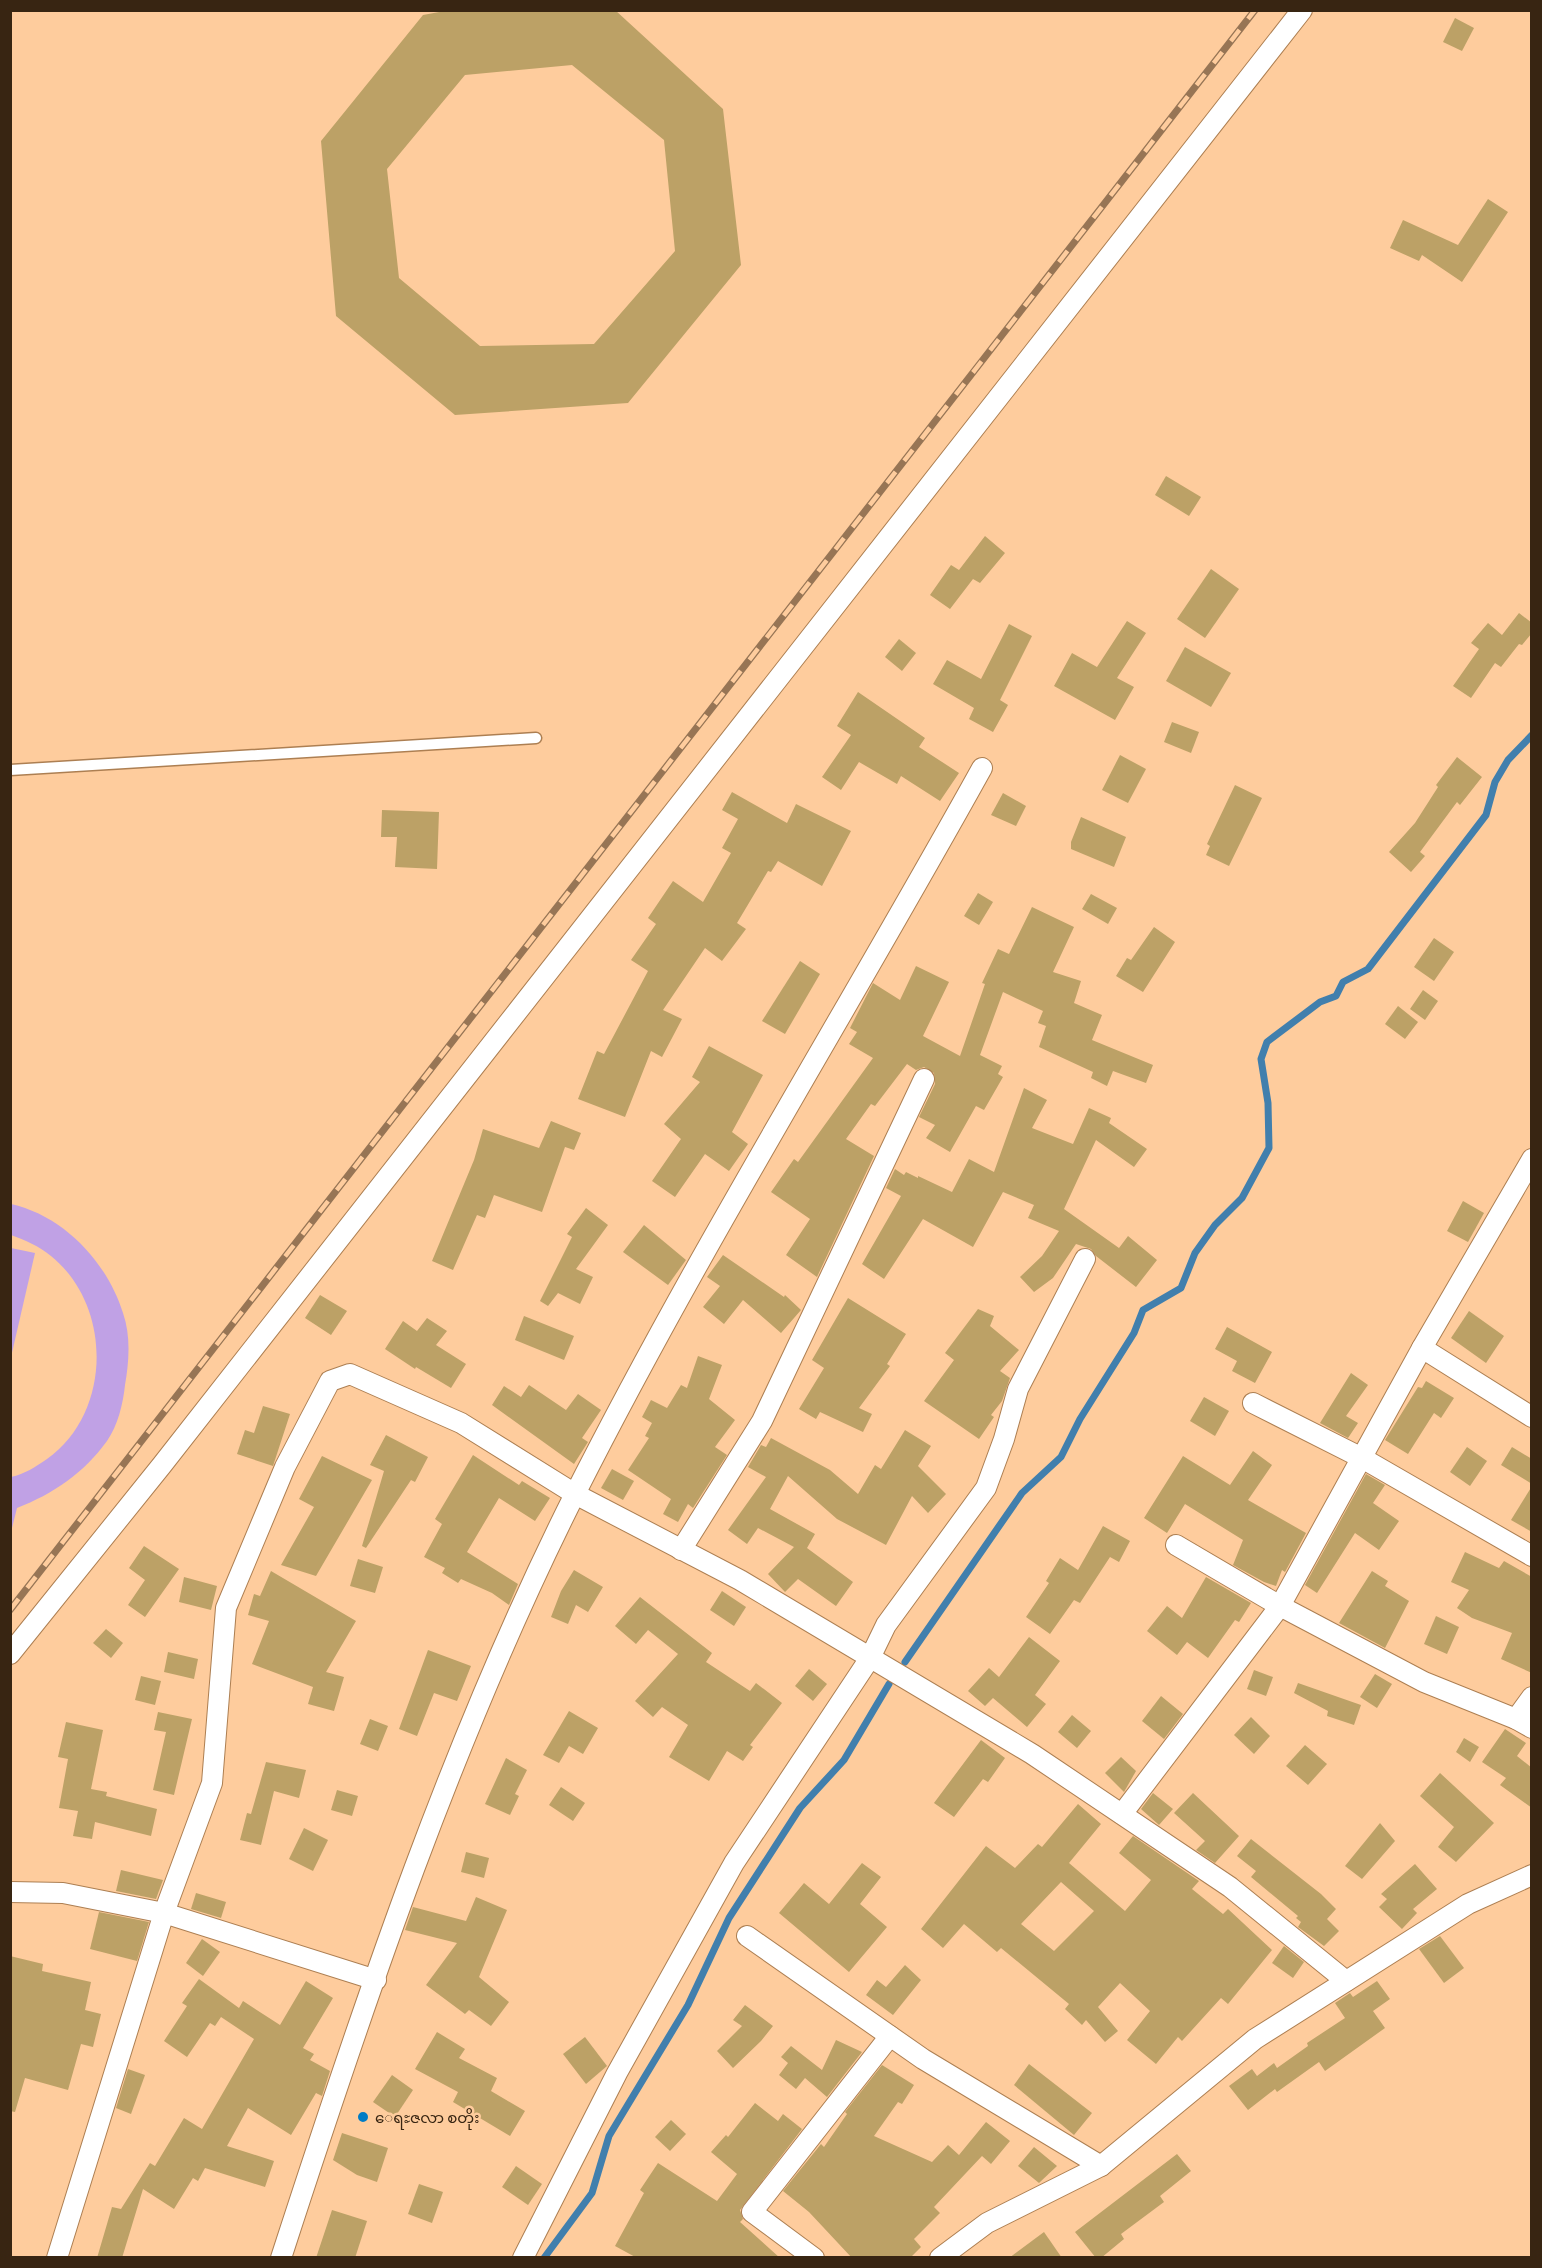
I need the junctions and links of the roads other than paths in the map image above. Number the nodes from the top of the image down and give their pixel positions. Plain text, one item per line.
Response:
1 (1302, 10) edge
2 (536, 738) dead end
3 (982, 768) dead end
4 (10, 770) edge
5 (924, 1079) dead end
6 (1532, 1159) edge
7 (1085, 1259) dead end
8 (1422, 1348) junction
9 (1253, 1403) dead end
10 (1532, 1417) edge
11 (1362, 1458) junction
12 (575, 1494) junction
13 (1176, 1545) dead end
14 (681, 1550) junction
15 (1532, 1556) edge
16 (1280, 1606) junction
17 (10, 1654) edge
18 (870, 1658) junction
19 (1532, 1696) edge
20 (1524, 1723) edge
21 (1122, 1814) junction
22 (1532, 1875) edge
23 (10, 1892) edge
24 (164, 1913) junction
25 (747, 1936) dead end
26 (376, 1980) junction
27 (1346, 1981) junction
28 (890, 2036) junction
29 (1101, 2166) junction
30 (57, 2258) edge
31 (281, 2258) edge
32 (523, 2258) edge
33 (814, 2258) edge
34 (940, 2258) edge

1 - 17 street
2 - 4 lane
3 - 12 street
5 - 14 street
6 - 8 street
7 - 18 street
8 - 10 street
8 - 11 street
9 - 11 street
11 - 15 street
11 - 16 street
12 - 14 street
12 - 24 street
12 - 26 street
13 - 16 street
14 - 18 street
16 - 20 street
16 - 21 street
18 - 21 street
18 - 32 street
19 - 20 street
21 - 27 street
22 - 27 street
23 - 24 street
24 - 26 street
24 - 30 street
25 - 28 street
26 - 31 street
27 - 29 street
28 - 29 street
28 - 33 street
29 - 34 street

